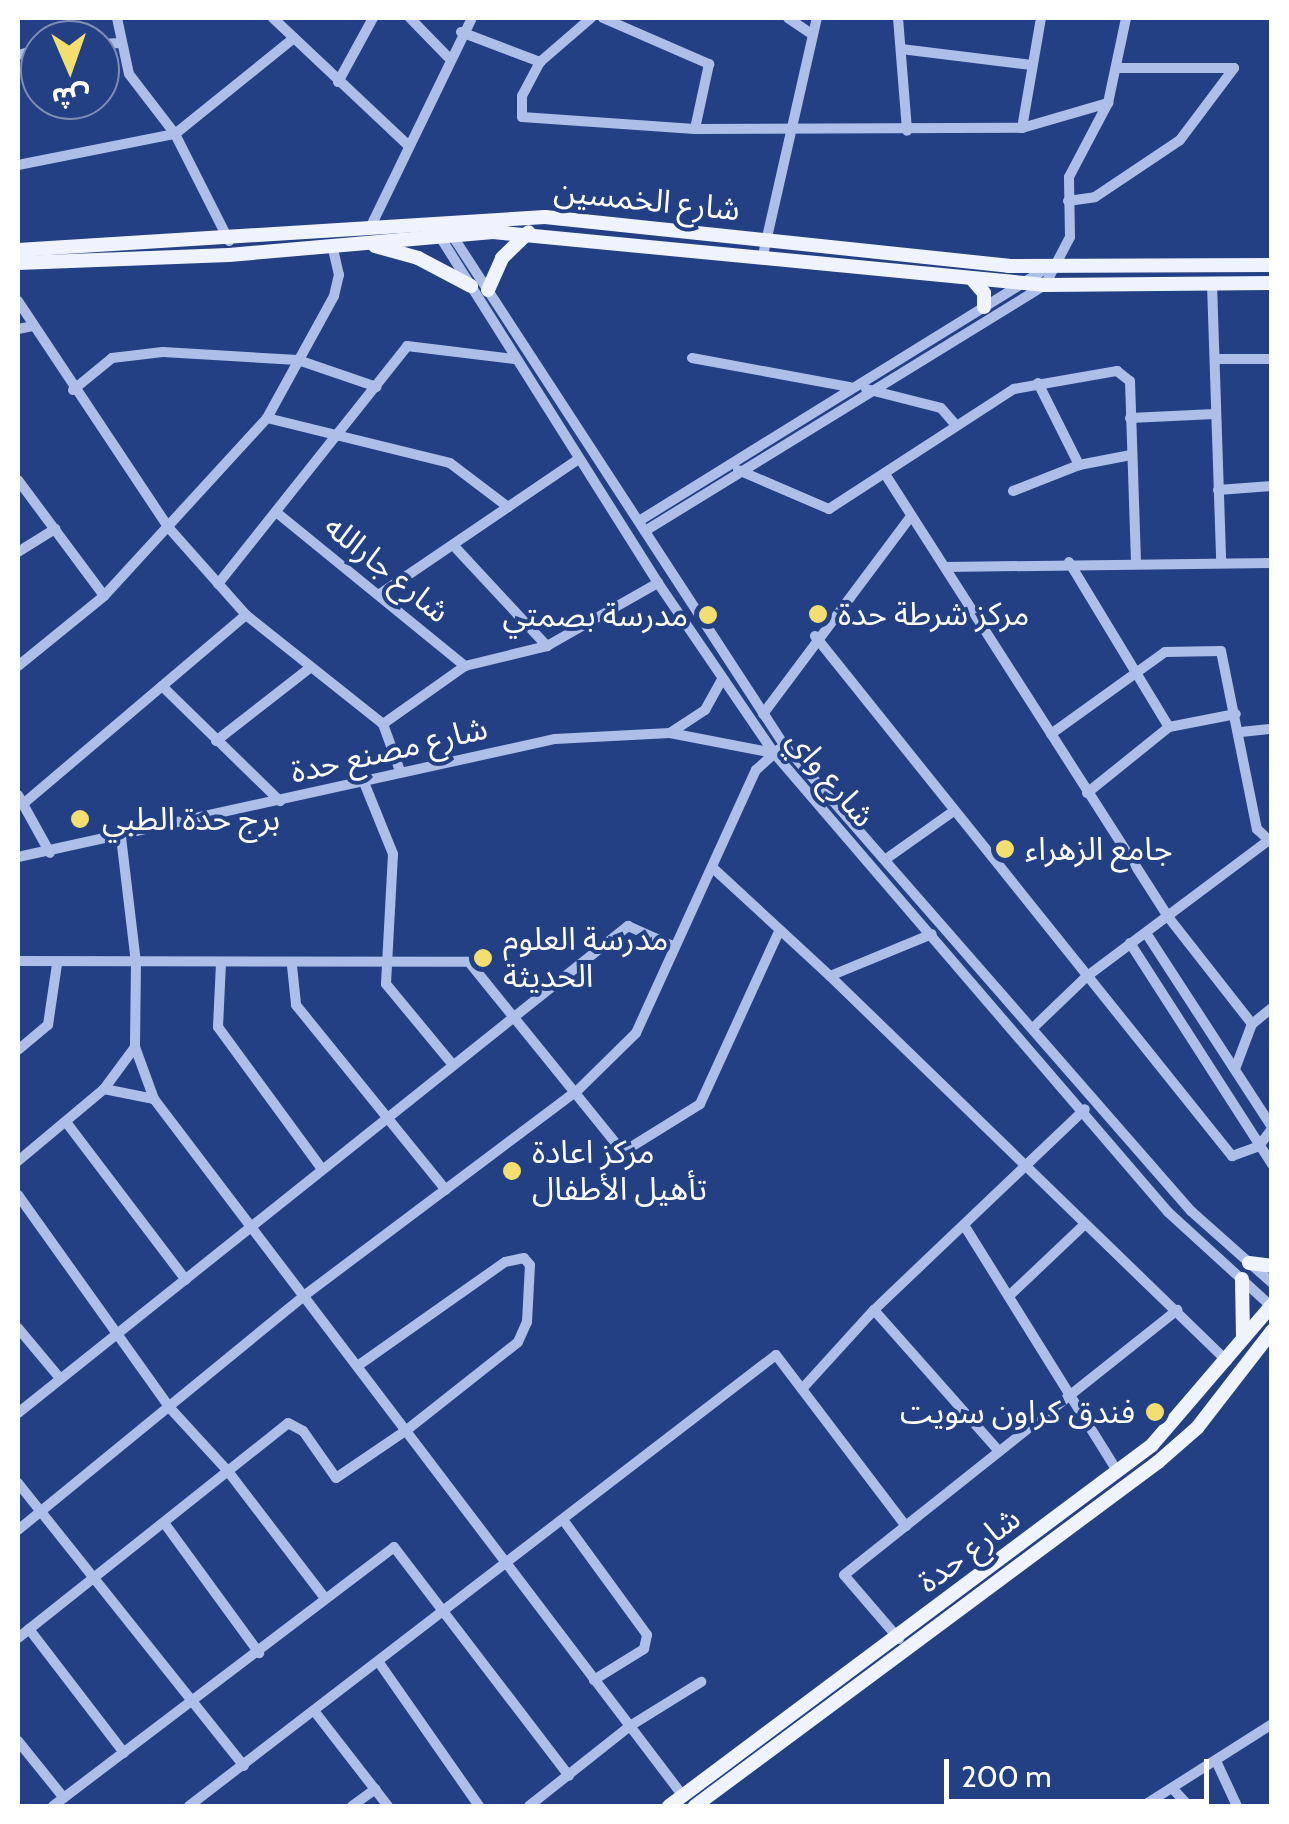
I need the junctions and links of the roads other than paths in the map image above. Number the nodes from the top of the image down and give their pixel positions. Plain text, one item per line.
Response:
1 (117, 18) edge
2 (273, 18) edge
3 (373, 18) edge
4 (410, 18) edge
5 (472, 18) edge
6 (591, 18) edge
7 (603, 18) edge
8 (788, 18) edge
9 (817, 18) edge
10 (898, 18) edge
11 (1041, 18) edge
12 (1126, 18) edge
13 (460, 32) junction
14 (813, 35) junction
15 (294, 38) junction
16 (121, 42) joint
17 (902, 49) junction
18 (448, 58) junction
19 (540, 62) junction
20 (1032, 65) junction
21 (1120, 68) junction
22 (338, 82) junction
23 (1108, 103) junction
24 (1022, 128) junction
25 (695, 129) junction
26 (907, 130) junction
27 (790, 131) junction
28 (175, 134) junction
29 (409, 146) junction
30 (18, 165) edge
31 (1068, 201) junction
32 (370, 228) junction
33 (441, 229) junction
34 (530, 232) junction
35 (230, 241) junction
36 (360, 242) junction
37 (332, 246) junction
38 (764, 247) junction
39 (18, 250) edge
40 (36, 255) junction
41 (18, 263) edge
42 (1272, 264) edge
43 (1050, 267) junction
44 (970, 278) junction
45 (1020, 282) junction
46 (1272, 282) edge
47 (1212, 284) junction
48 (1044, 285) junction
49 (471, 286) junction
50 (488, 290) junction
51 (18, 301) edge
52 (984, 307) junction
53 (32, 326) junction
54 (18, 328) edge
55 (692, 358) dead end
56 (514, 359) junction
57 (1216, 359) junction
58 (1272, 359) edge
59 (298, 360) junction
60 (1038, 384) junction
61 (377, 387) junction
62 (850, 387) junction
63 (866, 389) junction
64 (73, 390) junction
65 (562, 404) junction
66 (549, 412) junction
67 (1215, 414) junction
68 (267, 418) junction
69 (1130, 418) junction
70 (955, 424) junction
71 (333, 435) junction
72 (1131, 455) junction
73 (579, 459) junction
74 (1079, 465) junction
75 (738, 470) junction
76 (885, 474) junction
77 (18, 480) edge
78 (1272, 486) edge
79 (1218, 490) junction
80 (1013, 491) dead end
81 (508, 507) junction
82 (276, 512) junction
83 (909, 519) junction
84 (642, 526) junction
85 (168, 527) junction
86 (55, 529) junction
87 (454, 546) junction
88 (18, 552) edge
89 (1222, 560) junction
90 (1069, 562) junction
91 (1272, 562) edge
92 (1136, 563) junction
93 (946, 566) junction
94 (658, 583) junction
95 (218, 584) junction
96 (380, 594) junction
97 (104, 596) junction
98 (246, 616) junction
99 (815, 636) junction
100 (547, 646) junction
101 (18, 666) edge
102 (465, 666) junction
103 (311, 667) junction
104 (1132, 672) junction
105 (722, 678) junction
106 (162, 686) junction
107 (763, 714) junction
108 (1236, 714) junction
109 (383, 724) junction
110 (1168, 727) junction
111 (1272, 729) edge
112 (1241, 732) junction
113 (670, 733) junction
114 (1051, 734) junction
115 (216, 741) junction
116 (779, 749) junction
117 (400, 771) junction
118 (363, 780) junction
119 (1087, 793) junction
120 (20, 799) edge
121 (280, 801) junction
122 (951, 813) junction
123 (121, 838) junction
124 (1271, 840) edge
125 (50, 853) junction
126 (18, 856) edge
127 (886, 860) junction
128 (713, 868) junction
129 (1169, 918) junction
130 (1146, 933) junction
131 (778, 934) junction
132 (932, 934) junction
133 (1130, 944) junction
134 (675, 947) junction
135 (18, 961) edge
136 (136, 962) junction
137 (221, 963) junction
138 (57, 964) junction
139 (387, 964) junction
140 (292, 966) junction
141 (830, 976) junction
142 (1086, 977) junction
143 (1272, 1008) edge
144 (513, 1017) junction
145 (1252, 1024) junction
146 (1205, 1026) junction
147 (1034, 1027) junction
148 (1191, 1037) junction
149 (135, 1047) junction
150 (18, 1050) edge
151 (1065, 1063) junction
152 (453, 1065) junction
153 (1235, 1069) junction
154 (1054, 1073) junction
155 (104, 1089) junction
156 (577, 1091) junction
157 (154, 1099) junction
158 (1085, 1109) junction
159 (388, 1118) junction
160 (66, 1122) junction
161 (1272, 1128) edge
162 (1260, 1146) junction
163 (18, 1161) edge
164 (1272, 1164) edge
165 (1026, 1165) junction
166 (322, 1169) junction
167 (446, 1190) junction
168 (18, 1195) edge
169 (1085, 1224) junction
170 (964, 1225) junction
171 (254, 1226) junction
172 (1249, 1262) junction
173 (1272, 1266) edge
174 (1242, 1279) junction
175 (186, 1280) junction
176 (1272, 1283) edge
177 (305, 1294) junction
178 (1010, 1295) junction
179 (1271, 1305) edge
180 (874, 1310) junction
181 (1176, 1310) junction
182 (18, 1328) edge
183 (1272, 1331) edge
184 (118, 1333) junction
185 (1242, 1343) junction
186 (359, 1365) junction
187 (1234, 1366) junction
188 (59, 1377) junction
189 (802, 1389) junction
190 (1071, 1397) junction
191 (170, 1406) junction
192 (18, 1413) edge
193 (408, 1429) junction
194 (998, 1450) junction
195 (228, 1470) junction
196 (1118, 1471) junction
197 (18, 1483) edge
198 (42, 1512) junction
199 (564, 1521) junction
200 (165, 1524) junction
201 (906, 1526) junction
202 (18, 1530) edge
203 (509, 1564) junction
204 (95, 1576) junction
205 (325, 1598) junction
206 (444, 1611) junction
207 (30, 1629) junction
208 (18, 1638) edge
209 (903, 1644) junction
210 (259, 1654) junction
211 (380, 1664) junction
212 (594, 1680) junction
213 (700, 1682) dead end
214 (196, 1704) junction
215 (315, 1712) junction
216 (1272, 1724) edge
217 (630, 1726) junction
218 (774, 1738) junction
219 (18, 1741) edge
220 (124, 1753) junction
221 (1217, 1763) junction
222 (244, 1766) junction
223 (569, 1776) junction
224 (375, 1789) junction
225 (1174, 1789) junction
226 (682, 1796) junction
227 (64, 1798) junction
228 (53, 1806) edge
229 (189, 1806) edge
230 (352, 1806) edge
231 (388, 1806) edge
232 (479, 1806) edge
233 (529, 1806) edge
234 (669, 1806) edge
235 (696, 1806) edge
236 (1142, 1806) edge
237 (1190, 1806) edge
238 (1236, 1806) edge

1 - 16 street
2 - 15 street
3 - 22 street
4 - 18 street
5 - 13 street
6 - 19 street
7 - 25 street
8 - 14 street
9 - 14 street
10 - 17 street
11 - 20 street
12 - 21 street
13 - 18 street
13 - 19 street
14 - 27 street
15 - 22 street
15 - 28 street
16 - 28 street
17 - 20 street
17 - 26 street
18 - 29 street
19 - 25 street
20 - 24 street
21 - 23 street
21 - 31 street
22 - 29 street
23 - 24 street
23 - 31 street
24 - 26 street
25 - 27 street
26 - 27 street
27 - 38 street
28 - 30 street
28 - 35 street
29 - 32 street
31 - 43 street
32 - 33 main road, شارع الخمسين
32 - 35 main road, شارع الخمسين
33 - 34 main road, شارع الخمسين
33 - 36 main road, شارع الخمسين
33 - 38 main road, شارع الخمسين
33 - 49 street, شارع واي
33 - 50 street, شارع واي
34 - 38 main road, شارع الخمسين
34 - 50 main road
35 - 40 main road, شارع الخمسين
36 - 37 main road, شارع الخمسين
36 - 49 main road
37 - 40 main road, شارع الخمسين
37 - 59 street
38 - 43 main road, شارع الخمسين
38 - 44 main road, شارع الخمسين
39 - 40 main road, شارع الخمسين
40 - 41 main road, شارع الخمسين
42 - 43 main road, شارع الخمسين
43 - 45 street
43 - 48 street
44 - 45 main road, شارع الخمسين
44 - 52 main road
45 - 48 main road, شارع الخمسين
45 - 52 street
46 - 47 main road, شارع الخمسين
47 - 48 main road, شارع الخمسين
47 - 57 street
48 - 63 street
49 - 56 street, شارع واي
50 - 65 street, شارع واي
51 - 53 street
52 - 62 street
53 - 54 street
53 - 64 street
55 - 62 street
56 - 61 street
56 - 66 street, شارع واي
57 - 58 street
57 - 67 street
59 - 61 street
59 - 64 street
59 - 68 street
60 - 69 street
60 - 70 street
60 - 74 street
61 - 71 street
62 - 63 street
62 - 84 street
63 - 70 street
63 - 75 street
64 - 85 street
65 - 66 street
65 - 84 street, شارع واي
66 - 73 street, شارع واي
67 - 69 street
67 - 79 street
68 - 71 street
68 - 85 street
69 - 72 street
70 - 76 street
71 - 81 street
71 - 82 street
72 - 74 street
72 - 92 street
73 - 81 street
73 - 94 street, شارع واي
74 - 80 street
75 - 76 street
75 - 84 street
76 - 83 street
77 - 86 street
78 - 79 street
79 - 89 street
81 - 87 street
82 - 95 street
82 - 96 street, شارع جارالله
83 - 93 street
83 - 99 street
84 - 107 street, شارع واي
85 - 95 street
85 - 97 street
86 - 88 street
86 - 97 street
87 - 96 street
87 - 100 street
89 - 91 street
89 - 92 street
90 - 92 street
90 - 93 street
90 - 104 street
93 - 114 street
94 - 100 street, شارع جارالله
94 - 105 street, شارع واي
95 - 98 street
96 - 102 street, شارع جارالله
97 - 101 street
98 - 103 street
98 - 106 street
99 - 107 street
99 - 122 street
100 - 102 street, شارع جارالله
102 - 109 street, شارع جارالله
103 - 109 street
103 - 115 street
104 - 108 street
104 - 110 street
104 - 114 street
105 - 113 street
105 - 116 street, شارع واي
106 - 115 street
106 - 120 street
107 - 116 street, شارع واي
108 - 110 street
108 - 112 street
109 - 117 street
110 - 119 street
111 - 112 street
112 - 124 street
113 - 116 street, شارع مصنع حدة
113 - 117 street, شارع مصنع حدة
114 - 119 street
115 - 121 street
116 - 127 street, شارع واي
116 - 128 street
116 - 132 street, شارع واي
117 - 118 street, شارع مصنع حدة
118 - 121 street, شارع مصنع حدة
118 - 139 street
119 - 129 street
120 - 125 street
121 - 123 street, شارع مصنع حدة
122 - 127 street
122 - 142 street
123 - 125 street, شارع مصنع حدة
123 - 136 street
124 - 129 street
125 - 126 street, شارع مصنع حدة
127 - 147 street, شارع واي
128 - 131 street
128 - 134 street
129 - 130 street
129 - 145 street
130 - 133 street
130 - 146 street
131 - 141 street
131 - 156 street
132 - 141 street
132 - 154 street, شارع واي
133 - 142 street
133 - 148 street
134 - 144 street
134 - 156 street
135 - 138 street
136 - 137 street
136 - 138 street
136 - 149 street
137 - 140 street
137 - 166 street
138 - 150 street
139 - 140 street
139 - 144 street
139 - 152 street
140 - 159 street
141 - 165 street
142 - 147 street
142 - 162 street
143 - 145 street
144 - 152 street
144 - 156 street
145 - 153 street
146 - 148 street
146 - 153 street
147 - 151 street, شارع واي
148 - 162 street
149 - 155 street
149 - 157 street
151 - 154 street
151 - 172 street, شارع واي
152 - 159 street
153 - 161 street
154 - 158 street, شارع واي
155 - 157 street
155 - 160 street
156 - 167 street
157 - 171 street
158 - 165 street
158 - 174 street, شارع واي
159 - 166 street
159 - 167 street
160 - 163 street
160 - 175 street
161 - 162 street
162 - 164 street
165 - 169 street
165 - 170 street
166 - 171 street
167 - 177 street
168 - 184 street
169 - 178 street
169 - 181 street
170 - 178 street
170 - 180 street
171 - 175 street
171 - 177 street
172 - 173 main road
172 - 176 street, شارع واي
174 - 179 street, شارع واي
174 - 185 main road
175 - 184 street
177 - 186 street
177 - 191 street
178 - 190 street
179 - 185 main road, شارع حدة
180 - 189 street
180 - 194 street
181 - 187 street
181 - 190 street
182 - 188 street
183 - 187 main road, شارع حدة
184 - 188 street
184 - 191 street
185 - 187 main road, شارع حدة
186 - 193 street
186 - 193 street
187 - 196 main road, شارع حدة
187 - 209 main road, شارع حدة
188 - 192 street
189 - 199 street
189 - 201 street
190 - 194 street
190 - 196 street
191 - 195 street
191 - 198 street
193 - 195 street
193 - 203 street
194 - 201 street
195 - 200 street
195 - 205 street
196 - 209 main road, شارع حدة
197 - 198 street
198 - 202 street
198 - 204 street
199 - 203 street
199 - 212 street
200 - 204 street
200 - 210 street
201 - 209 street
203 - 206 street
203 - 212 street
204 - 207 street
204 - 214 street
205 - 206 street
205 - 210 street
206 - 211 street
206 - 223 street
207 - 208 street
207 - 220 street
209 - 218 main road, شارع حدة
210 - 214 street
211 - 215 street
211 - 232 street
212 - 217 street
213 - 217 street
214 - 220 street
214 - 222 street
215 - 222 street
215 - 224 street
216 - 221 street
217 - 223 street
217 - 226 street
218 - 226 main road, شارع حدة
218 - 235 main road, شارع حدة
219 - 227 street
220 - 227 street
221 - 225 street
221 - 238 street
222 - 229 street
223 - 233 street
224 - 230 street
224 - 231 street
225 - 236 street
225 - 237 street
226 - 234 main road, شارع حدة
227 - 228 street

